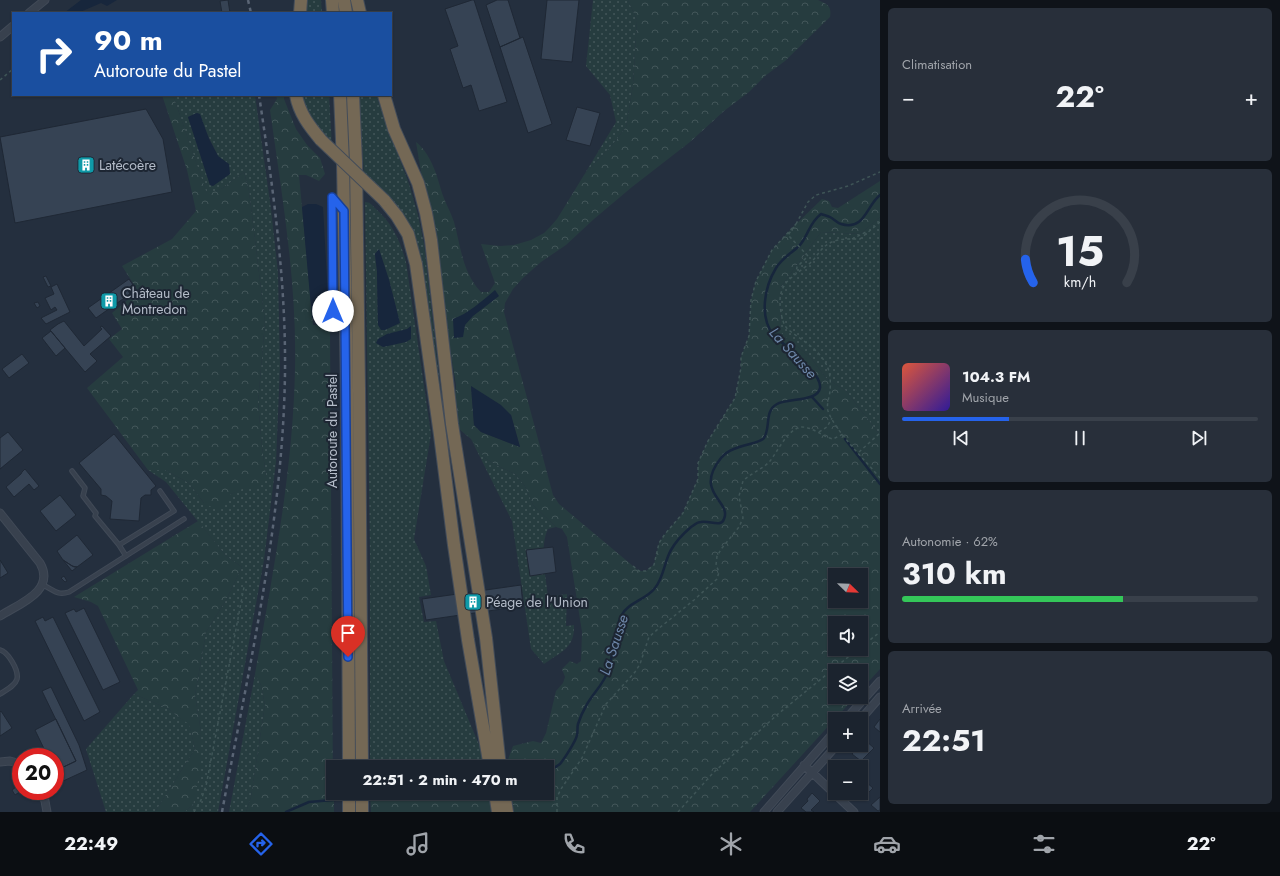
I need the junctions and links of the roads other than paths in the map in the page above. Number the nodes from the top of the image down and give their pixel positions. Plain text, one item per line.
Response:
1 (45, 0) edge
2 (301, 0) edge
3 (332, 0) edge
4 (344, 0) edge
5 (357, 0) edge
6 (30, 12) edge
7 (300, 12) edge
8 (333, 12) edge
9 (346, 12) edge
10 (360, 12) edge
11 (12, 27) edge
12 (0, 37) edge
13 (296, 96) edge
14 (340, 96) edge
15 (353, 96) edge
16 (384, 96) edge
17 (344, 211) junction
18 (333, 311) dead end
19 (72, 471) dead end
20 (160, 491) dead end
21 (1, 515) edge
22 (184, 519) dead end
23 (118, 546) junction
24 (126, 556) junction
25 (43, 585) junction
26 (0, 616) edge
27 (0, 650) edge
28 (880, 681) edge
29 (0, 694) edge
30 (880, 697) edge
31 (852, 712) edge
32 (867, 712) edge
33 (828, 739) edge
34 (832, 752) edge
35 (349, 760) edge
36 (362, 760) edge
37 (494, 760) edge
38 (495, 760) edge
39 (0, 762) edge
40 (12, 762) edge
41 (804, 765) junction
42 (813, 772) junction
43 (44, 800) edge
44 (349, 800) edge
45 (362, 800) edge
46 (498, 800) edge
47 (504, 800) edge
48 (503, 811) edge
49 (47, 812) edge
50 (349, 812) edge
51 (362, 812) edge
52 (764, 812) edge
53 (777, 812) edge
54 (854, 812) edge

1 - 6 street
2 - 7 highway
3 - 8 highway
4 - 9 highway
5 - 10 highway
11 - 12 street
13 - 37 highway, bridge
14 - 17 highway, Autoroute du Pastel
15 - 36 highway, Autoroute du Pastel
16 - 38 highway
17 - 18 lane
17 - 35 highway, Autoroute du Pastel
19 - 23 lane
20 - 23 lane
21 - 25 street
22 - 24 lane
23 - 24 lane
24 - 25 lane
25 - 26 street
27 - 29 lane
28 - 31 street
30 - 32 street
33 - 41 street
34 - 42 street
39 - 40 street
41 - 42 street
41 - 52 street
42 - 53 street
42 - 54 street
43 - 49 street
44 - 50 highway
45 - 51 highway
46 - 48 highway
47 - 48 highway

